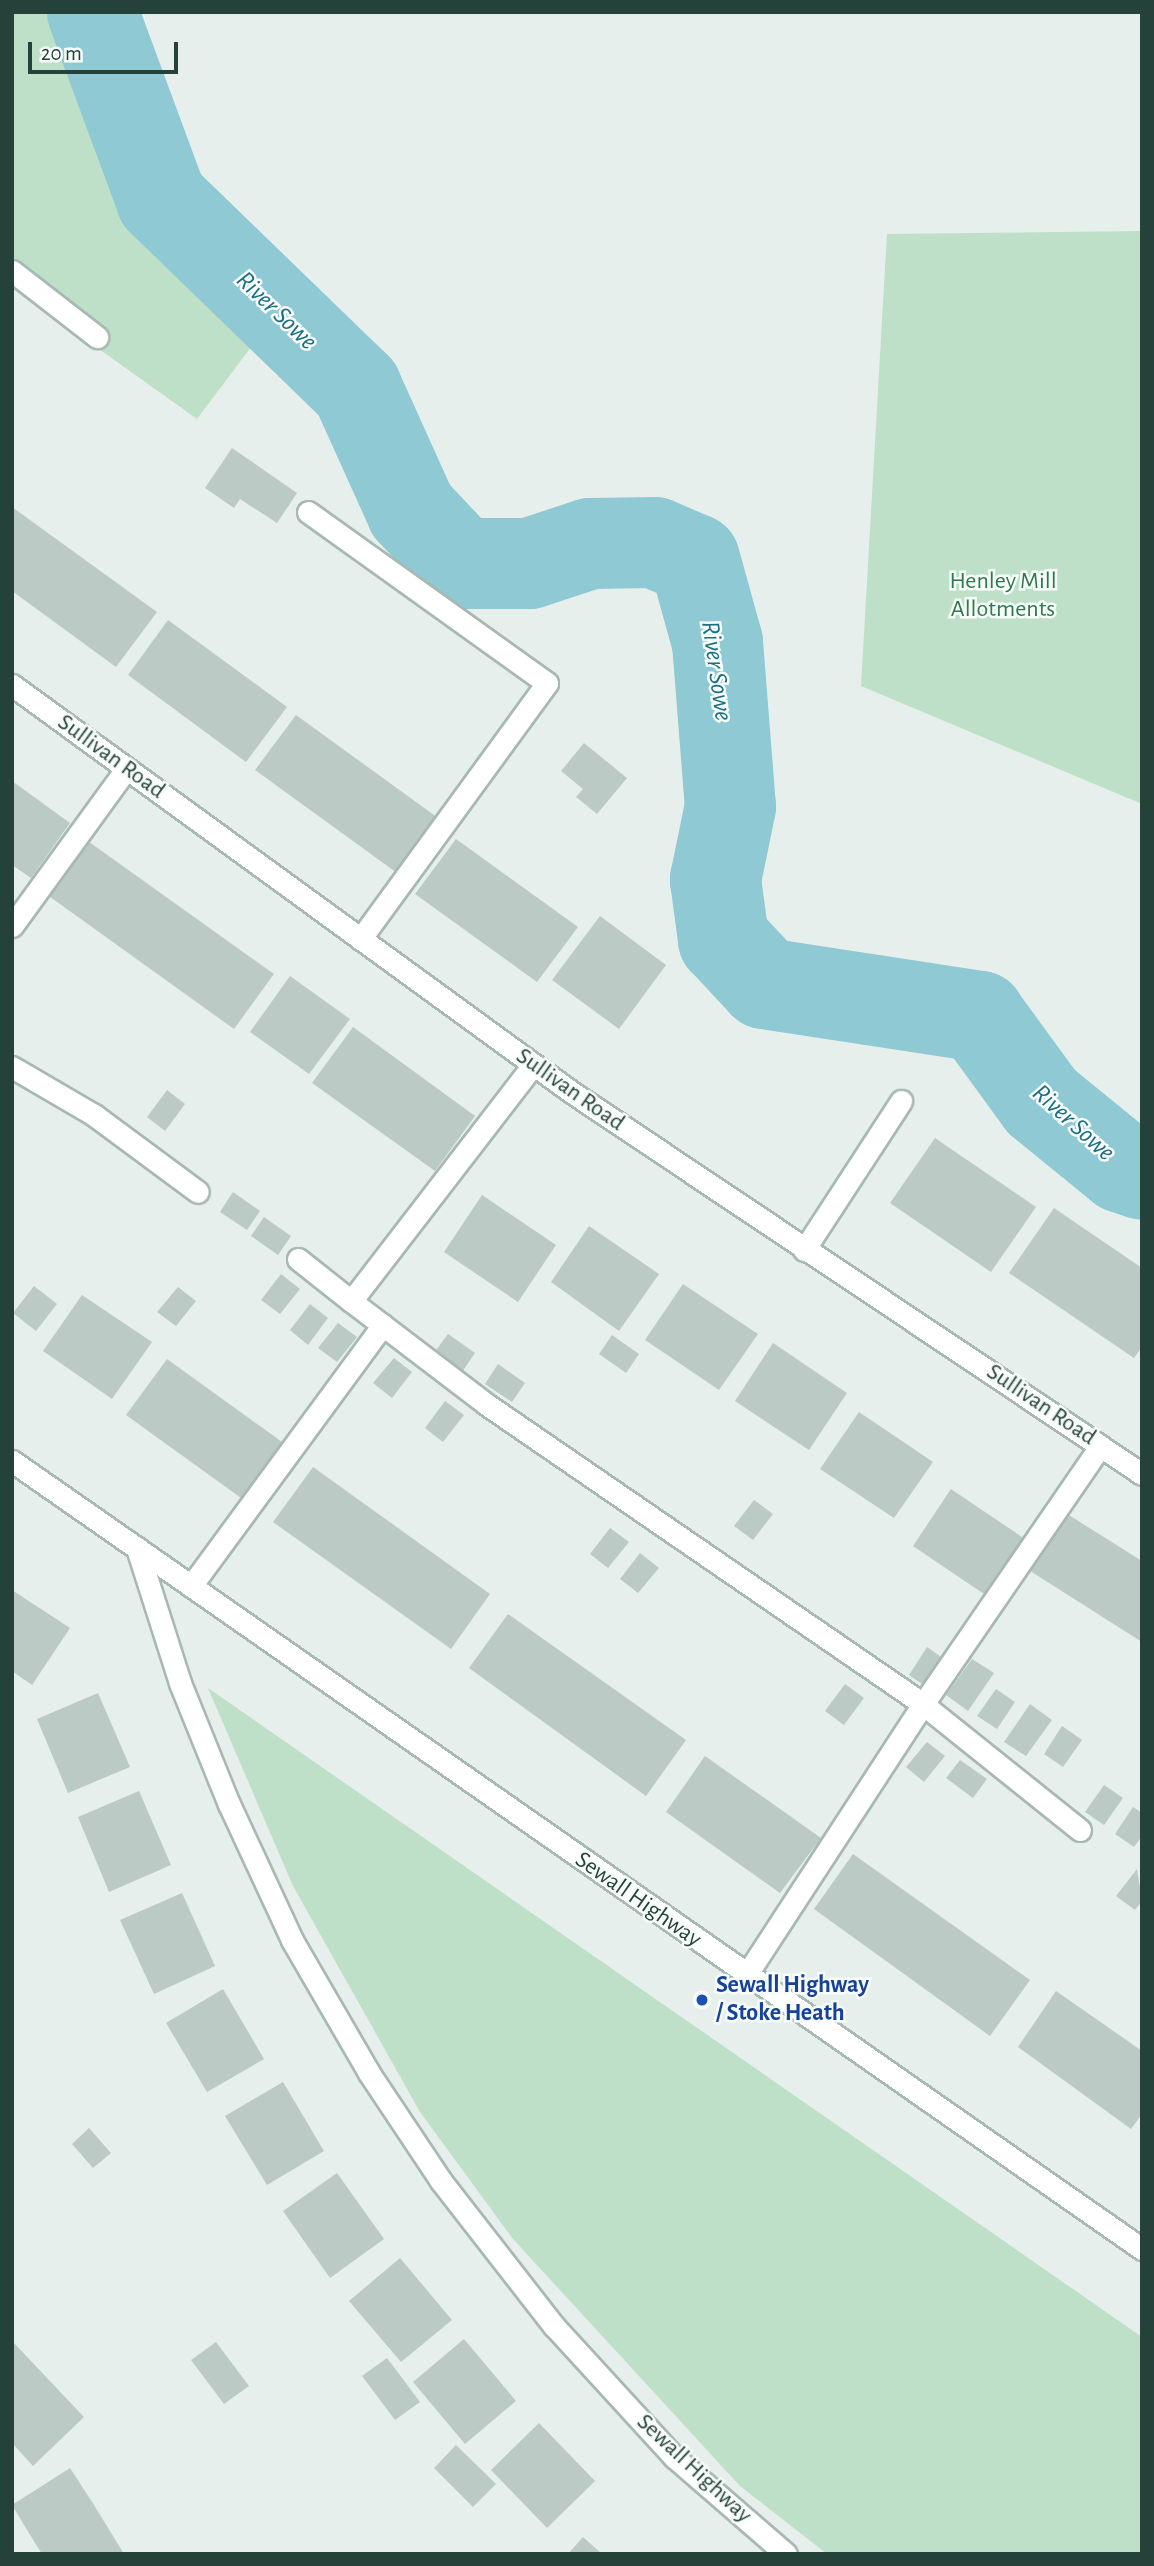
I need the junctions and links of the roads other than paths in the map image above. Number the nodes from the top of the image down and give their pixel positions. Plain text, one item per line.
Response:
1 (12, 271) edge
2 (97, 337) dead end
3 (308, 512) dead end
4 (12, 685) edge
5 (126, 769) junction
6 (12, 926) edge
7 (360, 939) junction
8 (533, 1065) junction
9 (12, 1068) edge
10 (901, 1101) dead end
11 (198, 1192) dead end
12 (804, 1250) junction
13 (298, 1259) dead end
14 (351, 1301) junction
15 (383, 1325) junction
16 (1100, 1446) junction
17 (12, 1461) edge
18 (1142, 1474) edge
19 (137, 1548) junction
20 (191, 1586) junction
21 (923, 1704) junction
22 (1080, 1830) dead end
23 (746, 1976) junction
24 (1142, 2249) edge
25 (786, 2554) edge

1 - 2 street
3 - 7 street
4 - 5 street, Sullivan Road
5 - 6 street
5 - 7 street, Sullivan Road
7 - 8 street, Sullivan Road
8 - 12 street, Sullivan Road
8 - 14 street
9 - 11 street
10 - 12 street
12 - 16 street, Sullivan Road
13 - 14 street
14 - 15 street
15 - 20 street
15 - 21 street
16 - 18 street, Sullivan Road
16 - 21 street
17 - 19 street, Sewall Highway
19 - 20 street, Sewall Highway
19 - 25 street, Sewall Highway
20 - 23 street, Sewall Highway
21 - 22 street
21 - 23 street
23 - 24 street, Sewall Highway

